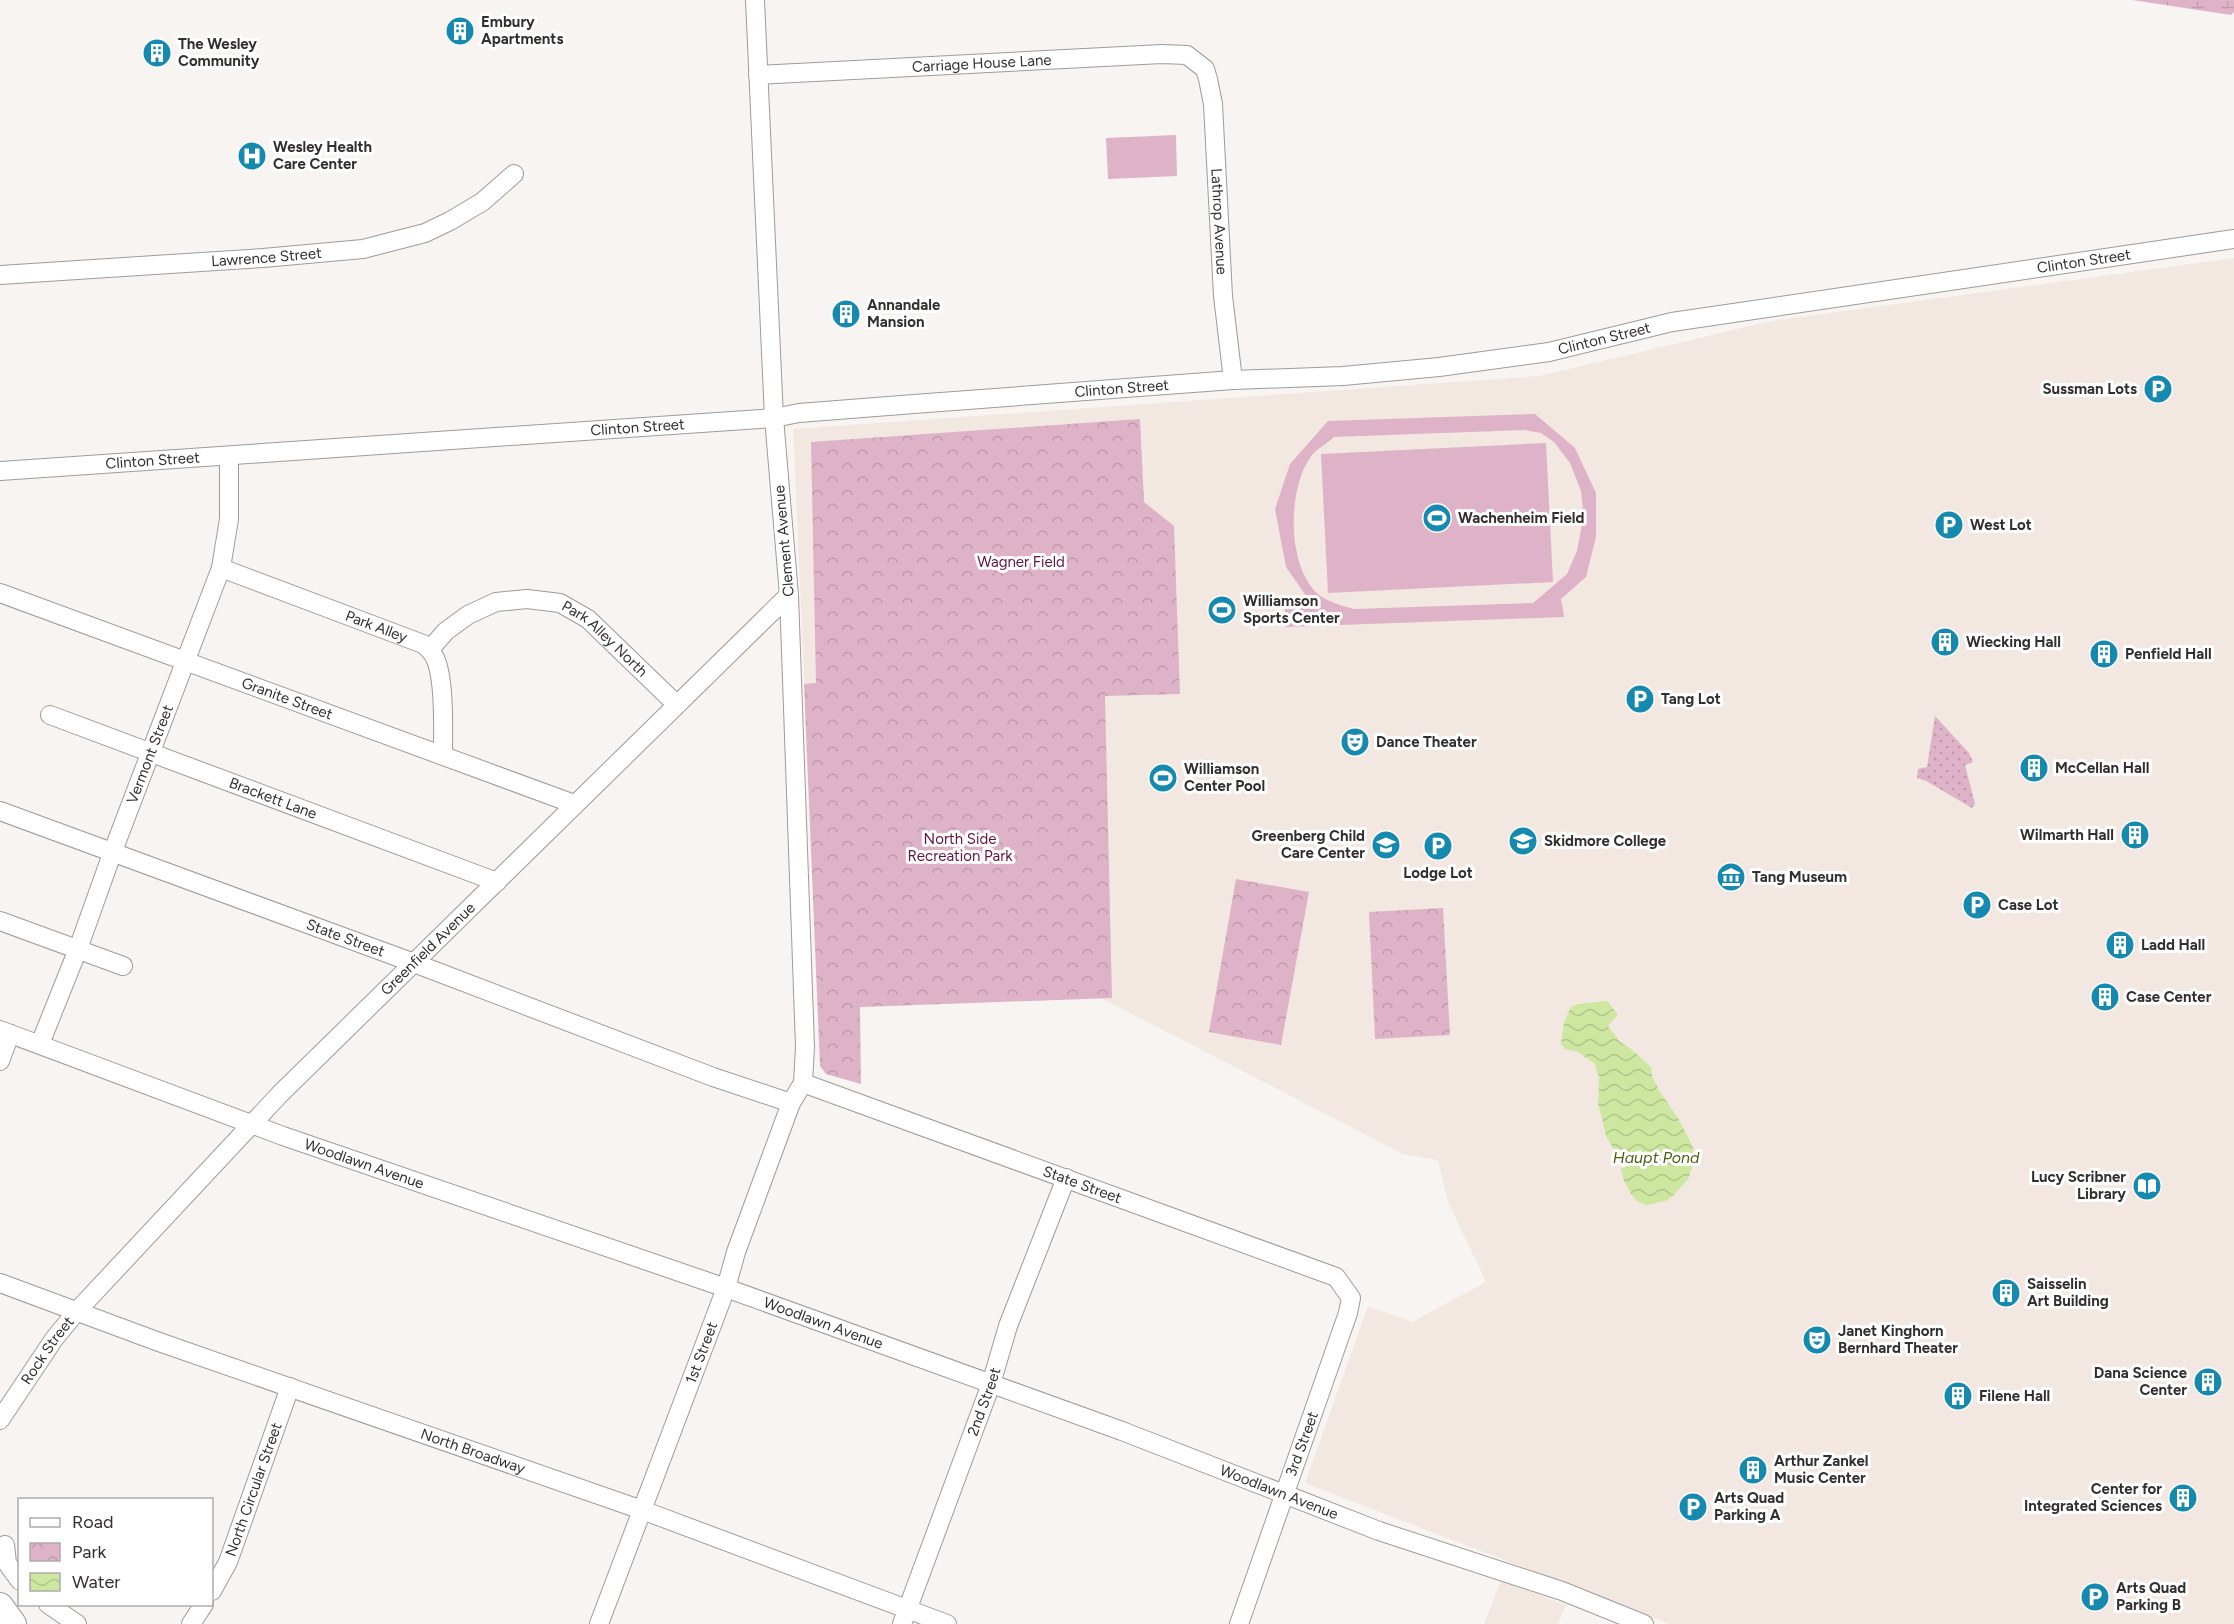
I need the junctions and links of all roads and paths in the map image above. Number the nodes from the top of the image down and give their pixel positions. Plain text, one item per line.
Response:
1 (754, 0) edge
2 (1200, 66) joint
3 (758, 75) junction
4 (514, 174) dead end
5 (2234, 239) edge
6 (0, 274) edge
7 (1233, 380) junction
8 (774, 418) junction
9 (229, 456) junction
10 (0, 471) edge
11 (221, 568) junction
12 (0, 593) edge
13 (789, 595) junction
14 (430, 649) junction
15 (185, 662) junction
16 (676, 704) junction
17 (50, 715) dead end
18 (151, 753) junction
19 (443, 756) junction
20 (574, 804) junction
21 (0, 811) edge
22 (113, 851) junction
23 (497, 882) junction
24 (0, 921) edge
25 (78, 949) junction
26 (414, 963) junction
27 (123, 966) dead end
28 (5, 1032) edge
29 (40, 1044) junction
30 (0, 1061) edge
31 (803, 1083) junction
32 (791, 1103) junction
33 (252, 1123) junction
34 (1066, 1178) junction
35 (0, 1282) edge
36 (726, 1288) junction
37 (1351, 1298) joint
38 (77, 1311) junction
39 (991, 1384) junction
40 (290, 1387) junction
41 (0, 1420) edge
42 (1283, 1495) junction
43 (642, 1510) junction
44 (5, 1545) dead end
45 (18, 1578) edge
46 (213, 1589) edge
47 (0, 1606) edge
48 (50, 1606) edge
49 (905, 1617) edge
50 (13, 1624) edge
51 (77, 1624) edge
52 (599, 1624) edge
53 (947, 1624) edge
54 (1239, 1624) edge
55 (1644, 1624) edge

1 - 3 street, Clement Avenue
2 - 3 street, Carriage House Lane
2 - 7 street, Lathrop Avenue
3 - 8 street, Clement Avenue
4 - 6 street, Lawrence Street
5 - 7 street, Clinton Street
7 - 8 street, Clinton Street
8 - 9 street, Clinton Street
8 - 13 street, Clement Avenue
9 - 10 street, Clinton Street
9 - 11 street, Vermont Street
11 - 14 street, Park Alley
11 - 15 street, Vermont Street
12 - 15 street, Granite Street
13 - 16 street, Greenfield Avenue
13 - 31 street, Clement Avenue
14 - 16 street, Park Alley North
14 - 19 street
15 - 18 street, Vermont Street
15 - 19 street, Granite Street
16 - 20 street, Greenfield Avenue
17 - 18 street, Brackett Lane
18 - 22 street, Vermont Street
18 - 23 street, Brackett Lane
19 - 20 street, Granite Street
20 - 23 street, Greenfield Avenue
21 - 22 street, State Street
22 - 25 street, Vermont Street
22 - 26 street, State Street
23 - 26 street, Greenfield Avenue
24 - 25 street
25 - 27 street
25 - 29 street, Vermont Street
26 - 32 street, State Street
26 - 33 street, Greenfield Avenue
28 - 29 street, Woodlawn Avenue
28 - 30 street
29 - 33 street, Woodlawn Avenue
31 - 32 street, 1st Street
31 - 34 street, State Street
32 - 36 street, 1st Street
33 - 36 street, Woodlawn Avenue
33 - 38 street, Greenfield Avenue
34 - 37 street, State Street
34 - 39 street, 2nd Street
35 - 38 street, North Broadway
36 - 39 street, Woodlawn Avenue
36 - 43 street, 1st Street
37 - 42 street, 3rd Street
38 - 40 street, North Broadway
38 - 41 street, Rock Street
39 - 42 street, Woodlawn Avenue
39 - 49 street, 2nd Street
40 - 43 street, North Broadway
40 - 46 street, North Circular Street
42 - 54 street, 3rd Street
42 - 55 street, Woodlawn Avenue
43 - 49 street, North Broadway
43 - 52 street, 1st Street
44 - 45 street
47 - 50 highway
48 - 51 street
49 - 53 street, North Broadway

